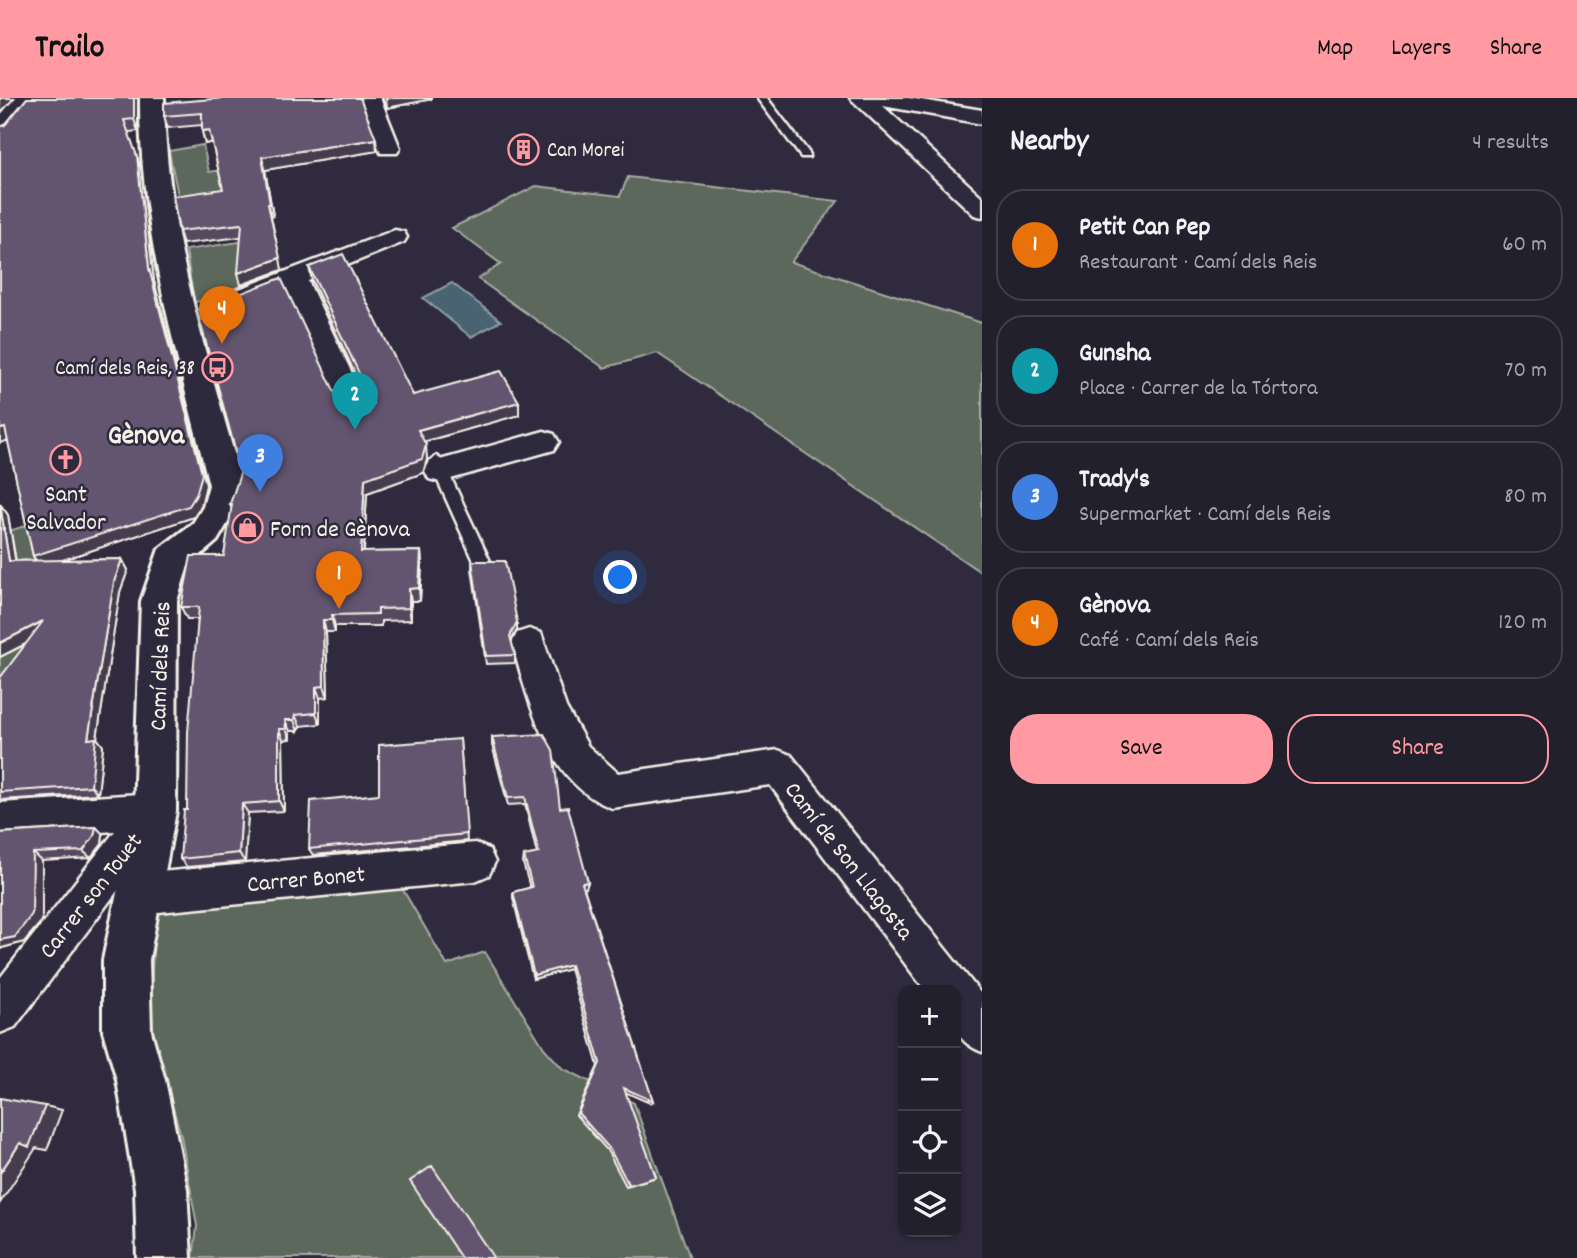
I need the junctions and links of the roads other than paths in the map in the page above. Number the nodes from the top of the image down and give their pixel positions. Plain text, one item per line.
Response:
1 (369, 98) edge
2 (762, 98) edge
3 (861, 98) edge
4 (871, 98) edge
5 (159, 104) edge
6 (982, 117) edge
7 (389, 148) dead end
8 (805, 155) dead end
9 (952, 182) junction
10 (982, 188) edge
11 (982, 210) edge
12 (395, 237) dead end
13 (293, 276) junction
14 (203, 312) junction
15 (359, 418) edge
16 (544, 442) dead end
17 (438, 466) joint
18 (482, 561) edge
19 (528, 643) dead end
20 (155, 811) junction
21 (0, 821) edge
22 (475, 862) dead end
23 (138, 894) junction
24 (947, 985) edge
25 (961, 1003) edge
26 (0, 1012) edge
27 (982, 1030) edge
28 (164, 1258) edge

1 - 7 street
2 - 8 lane
3 - 9 street
4 - 6 street
5 - 14 street, Camí dels Reis
9 - 10 street
9 - 11 street
12 - 13 street
13 - 14 street
13 - 15 street
14 - 20 street, Camí dels Reis
16 - 17 street
17 - 18 lane
19 - 24 street, Camí de Son Llagosta
20 - 21 street
20 - 23 street, Camí dels Reis
20 - 26 street, Carrer son Touet
22 - 23 street, Carrer Bonet
23 - 28 street, Camí dels Reis
25 - 27 street

